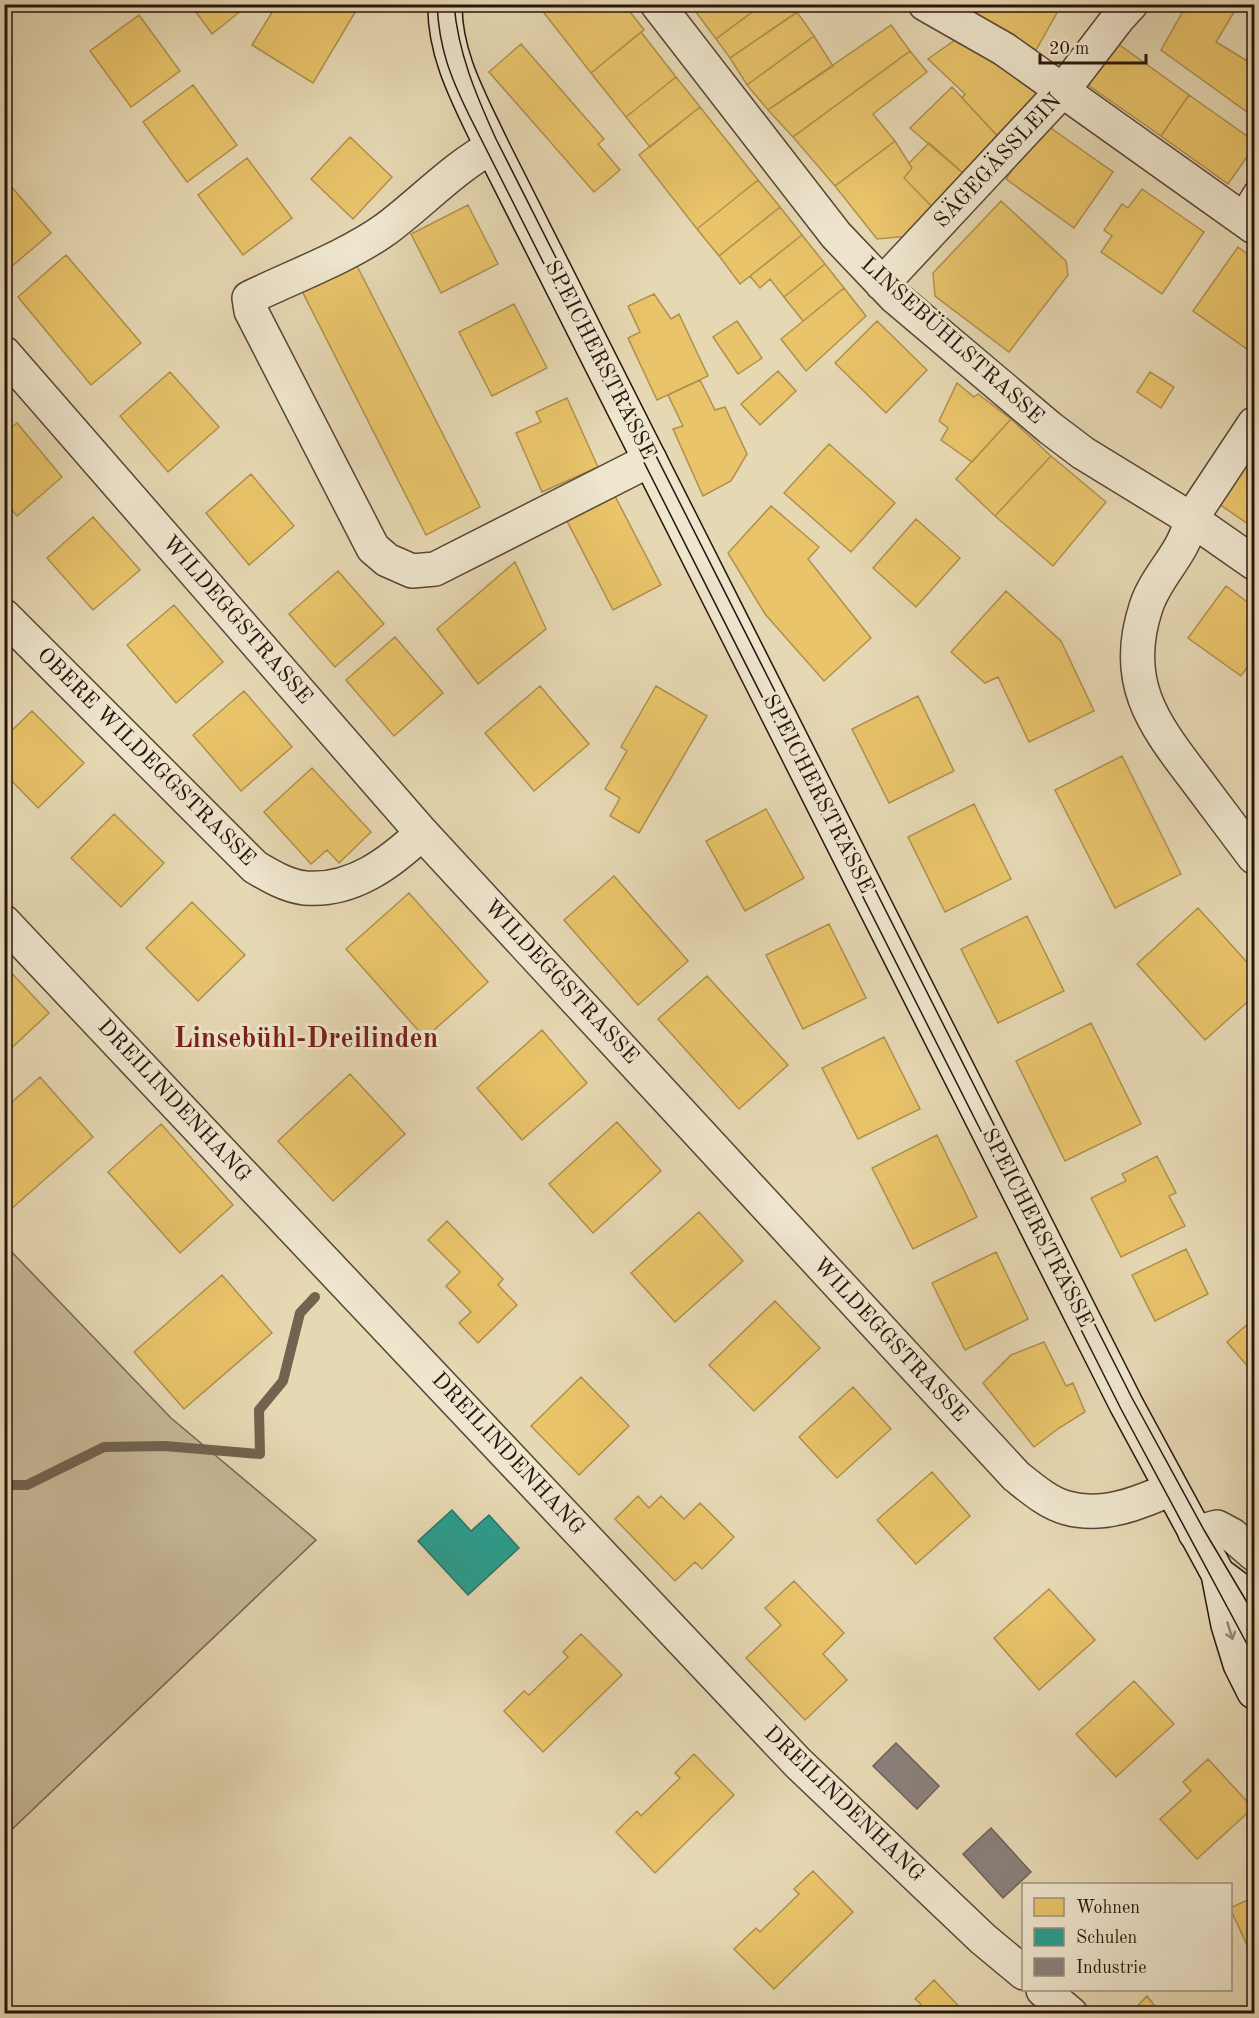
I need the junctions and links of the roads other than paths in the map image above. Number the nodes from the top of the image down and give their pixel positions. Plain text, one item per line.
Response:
1 (445, 4) edge
2 (657, 4) edge
3 (925, 4) edge
4 (1116, 9) edge
5 (1064, 90) junction
6 (492, 147) junction
7 (1249, 211) edge
8 (882, 284) junction
9 (4, 352) edge
10 (1254, 424) edge
11 (651, 460) junction
12 (1191, 519) junction
13 (1254, 563) edge
14 (4, 616) edge
15 (422, 832) junction
16 (1254, 857) edge
17 (4, 922) edge
18 (1171, 1489) junction
19 (1195, 1533) junction
20 (1254, 1554) edge
21 (1218, 1574) junction
22 (1254, 1614) edge
23 (1254, 1692) edge
24 (1022, 1972) edge
25 (1045, 1991) edge
26 (1071, 2013) edge

1 - 6 street, SPEICHERSTRASSE
2 - 8 street, LINSEBÜHLSTRASSE
3 - 5 street
4 - 5 street, SÄGEGÄSSLEIN
5 - 7 street
5 - 8 street, SÄGEGÄSSLEIN
6 - 11 street, SPEICHERSTRASSE
6 - 11 street
8 - 12 street, LINSEBÜHLSTRASSE
9 - 15 street, WILDEGGSTRASSE
10 - 12 street
11 - 18 street, SPEICHERSTRASSE
12 - 13 street, LINSEBÜHLSTRASSE
12 - 16 street
14 - 15 street, OBERE WILDEGGSTRASSE
15 - 18 street, WILDEGGSTRASSE
17 - 24 street, DREILINDENHANG
18 - 19 street, SPEICHERSTRASSE
19 - 20 street
19 - 21 street, SPEICHERSTRASSE
21 - 22 street, SPEICHERSTRASSE
21 -> 23 street, SPEICHERSTRASSE
25 - 26 street

